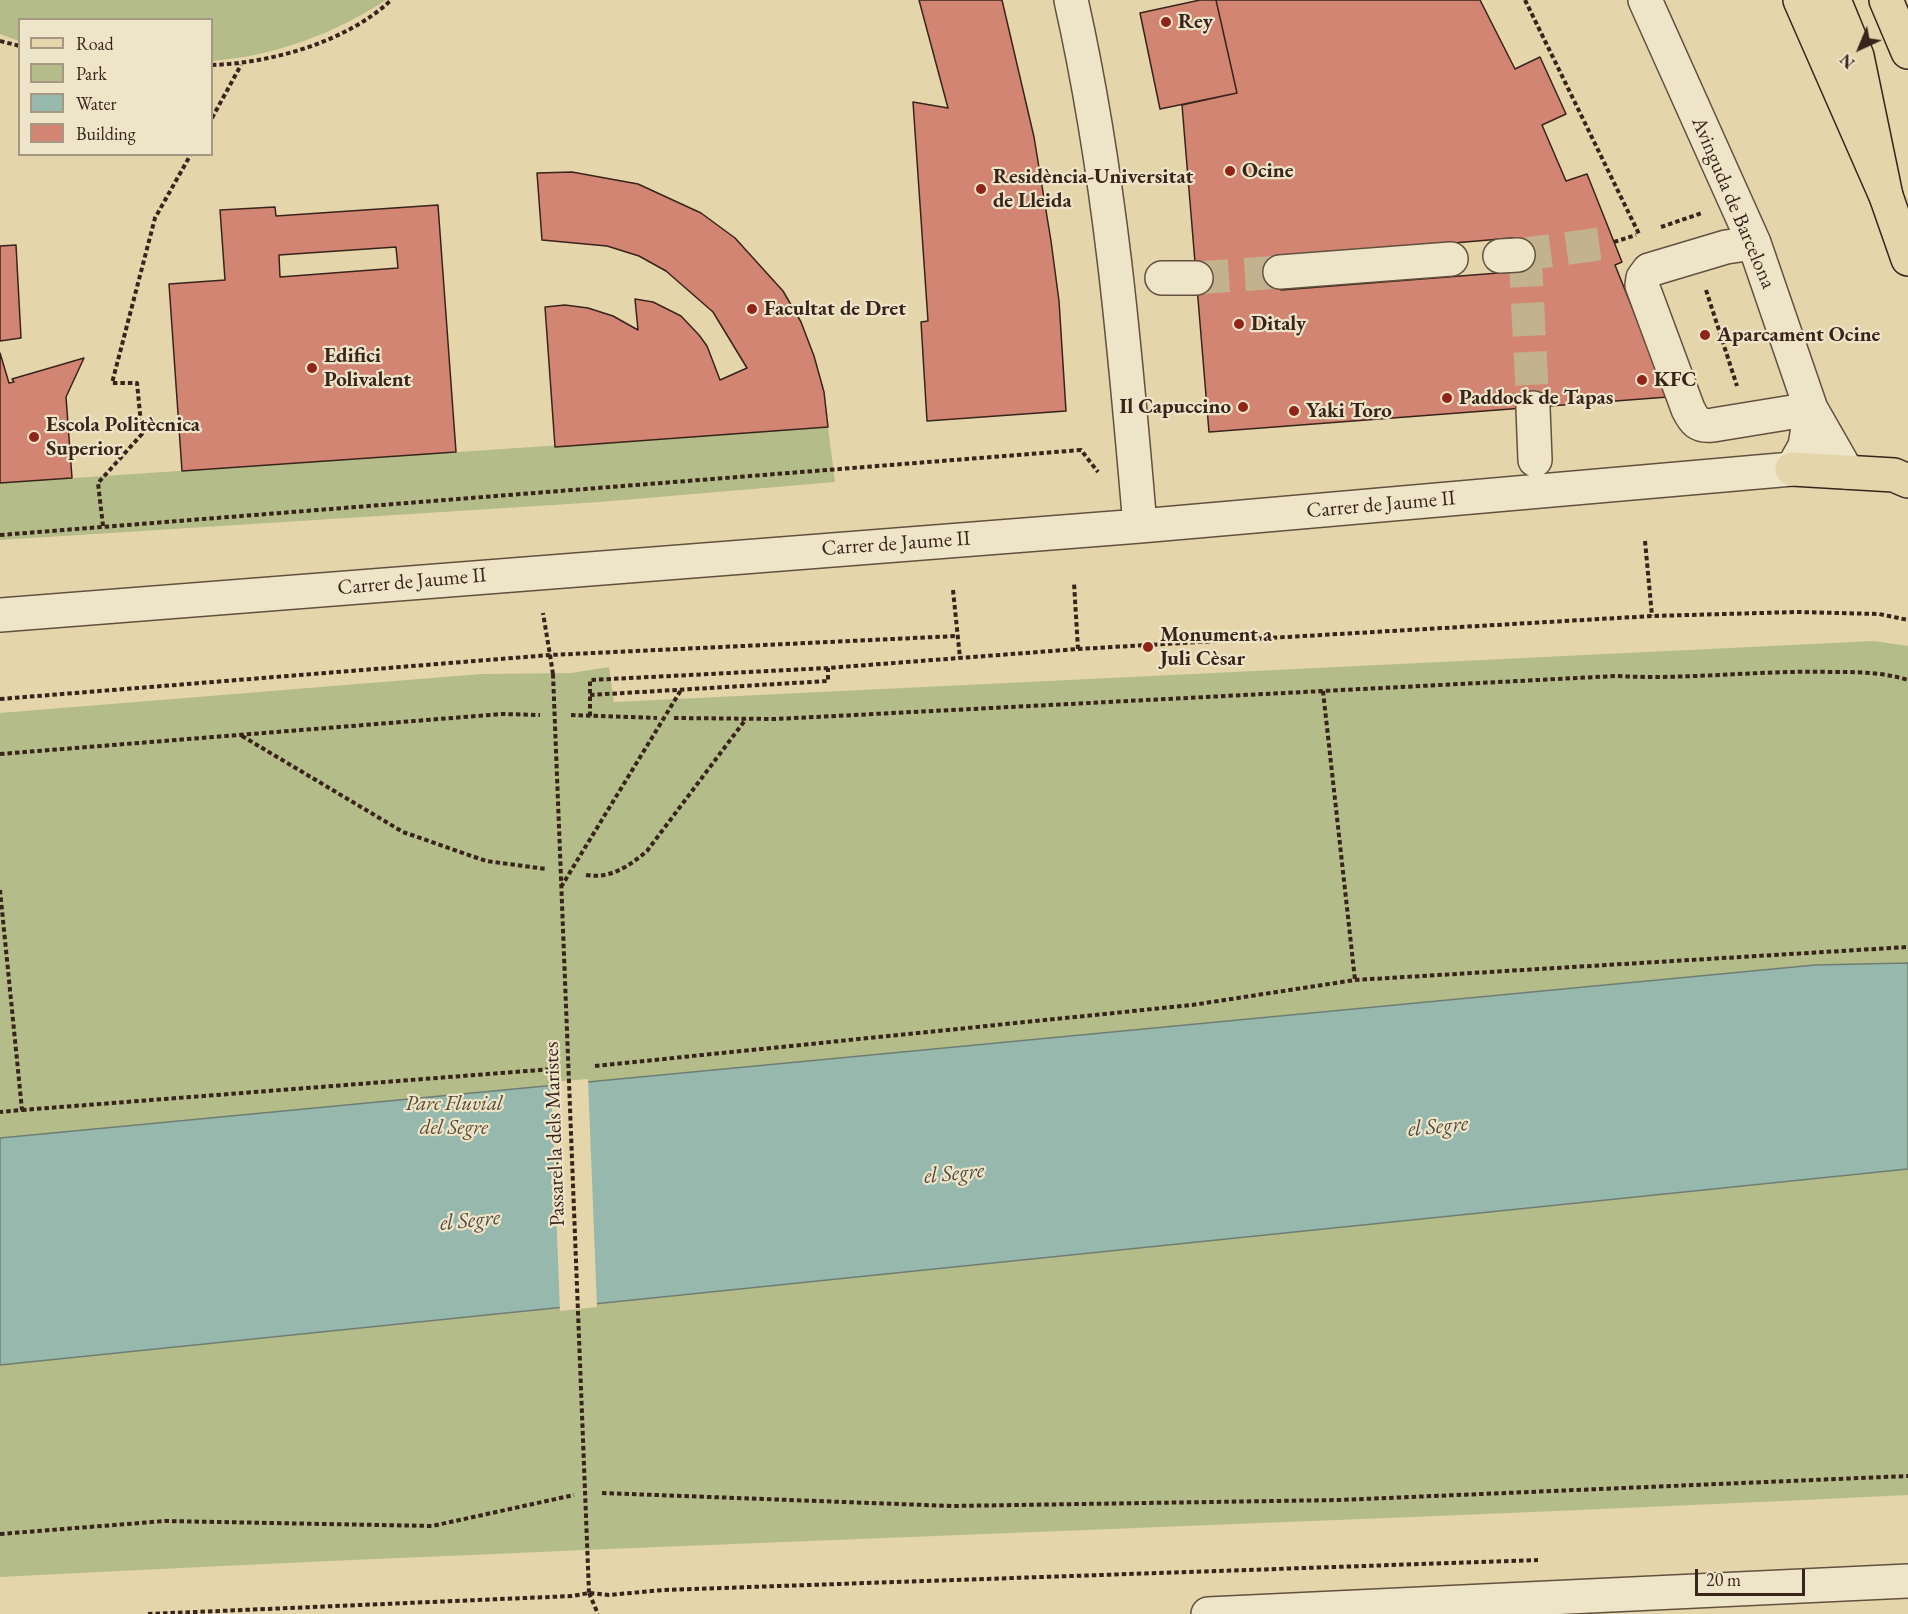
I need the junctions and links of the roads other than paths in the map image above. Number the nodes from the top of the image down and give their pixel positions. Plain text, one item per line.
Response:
1 (1071, 0) edge
2 (1645, 0) edge
3 (1800, 0) edge
4 (1834, 0) edge
5 (1886, 0) edge
6 (1908, 52) edge
7 (1886, 196) junction
8 (1754, 243) junction
9 (1451, 259) dead end
10 (1908, 259) edge
11 (1280, 273) tunnel mouth
12 (1162, 278) dead end
13 (1196, 278) tunnel mouth
14 (1533, 408) tunnel mouth
15 (1811, 409) junction
16 (1535, 460) dead end
17 (1792, 469) junction
18 (1847, 472) junction
19 (1908, 481) edge
20 (1140, 526) junction
21 (0, 615) edge
22 (1908, 1581) edge
23 (1816, 1586) junction
24 (1736, 1602) edge
25 (1208, 1614) edge
26 (1799, 1614) edge

1 - 20 street
2 - 8 street, Avinguda de Barcelona
3 - 7 main road
4 - 7 main road
5 - 6 main road
7 - 10 main road
8 - 15 street, Avinguda de Barcelona
8 - 15 street
9 - 11 street
12 - 13 street
14 - 16 street
15 - 17 street, Avinguda de Barcelona
15 - 18 street, Avinguda de Barcelona
17 - 18 main road
17 - 20 street, Carrer de Jaume II
18 - 19 main road
20 - 21 street, Carrer de Jaume II
22 - 23 street
23 - 24 street
23 - 26 street
24 - 25 street

